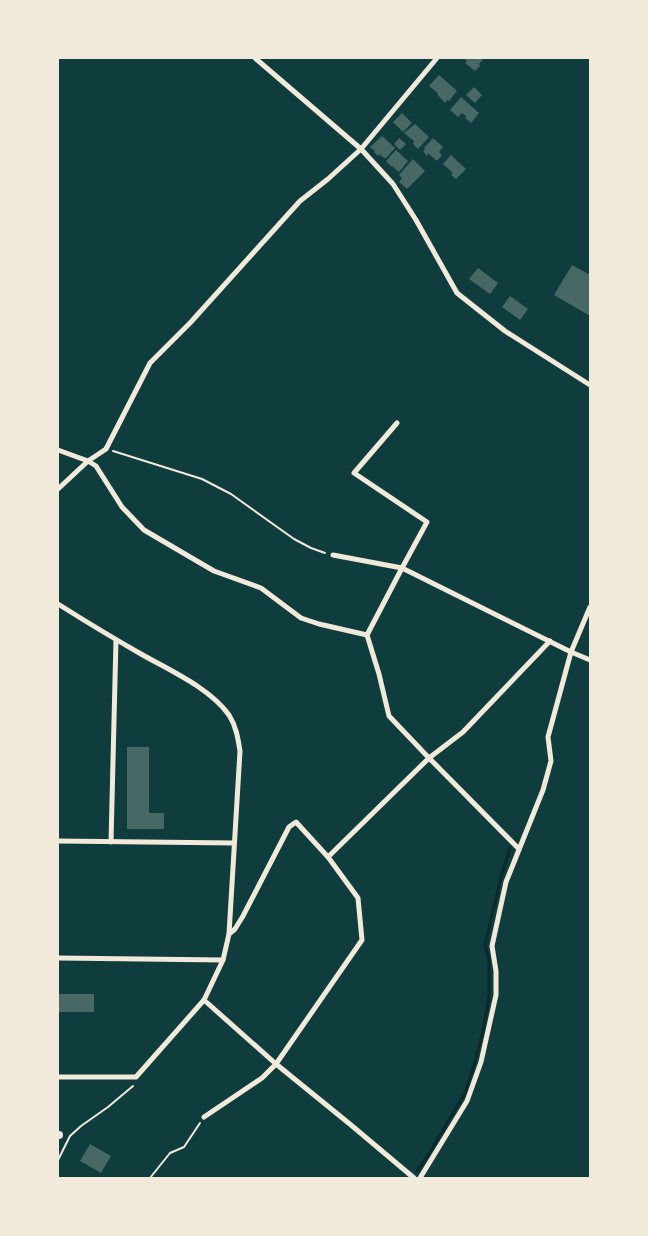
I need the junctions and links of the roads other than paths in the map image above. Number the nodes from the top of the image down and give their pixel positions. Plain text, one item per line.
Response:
1 (255, 58) edge
2 (437, 58) edge
3 (361, 149) junction
4 (590, 385) edge
5 (397, 422) dead end
6 (58, 450) edge
7 (88, 461) junction
8 (58, 489) edge
9 (333, 555) road end
10 (402, 568) junction
11 (58, 604) edge
12 (590, 607) edge
13 (367, 635) junction
14 (116, 640) junction
15 (550, 641) junction
16 (571, 652) junction
17 (590, 660) edge
18 (429, 758) junction
19 (58, 841) edge
20 (111, 842) junction
21 (234, 844) junction
22 (519, 849) junction
23 (328, 857) junction
24 (229, 934) junction
25 (58, 958) edge
26 (223, 960) junction
27 (204, 1000) junction
28 (276, 1064) junction
29 (58, 1077) edge
30 (204, 1117) road end
31 (414, 1178) edge
32 (420, 1178) edge

1 - 3 street
2 - 3 street
3 - 4 street
3 - 7 street
5 - 10 street
6 - 7 street
7 - 8 street
7 - 13 street
9 - 10 street
10 - 13 street
10 - 15 street
11 - 14 street
12 - 16 street
13 - 18 street
14 - 20 street
14 - 21 street
15 - 16 street
15 - 18 street
16 - 17 street
16 - 22 street
18 - 22 street
18 - 23 street
19 - 20 street
20 - 21 street
21 - 24 street
22 - 32 street
23 - 24 street
23 - 28 street
24 - 26 street
25 - 26 street
26 - 27 street
27 - 28 street
27 - 29 street
28 - 30 street
28 - 31 street

